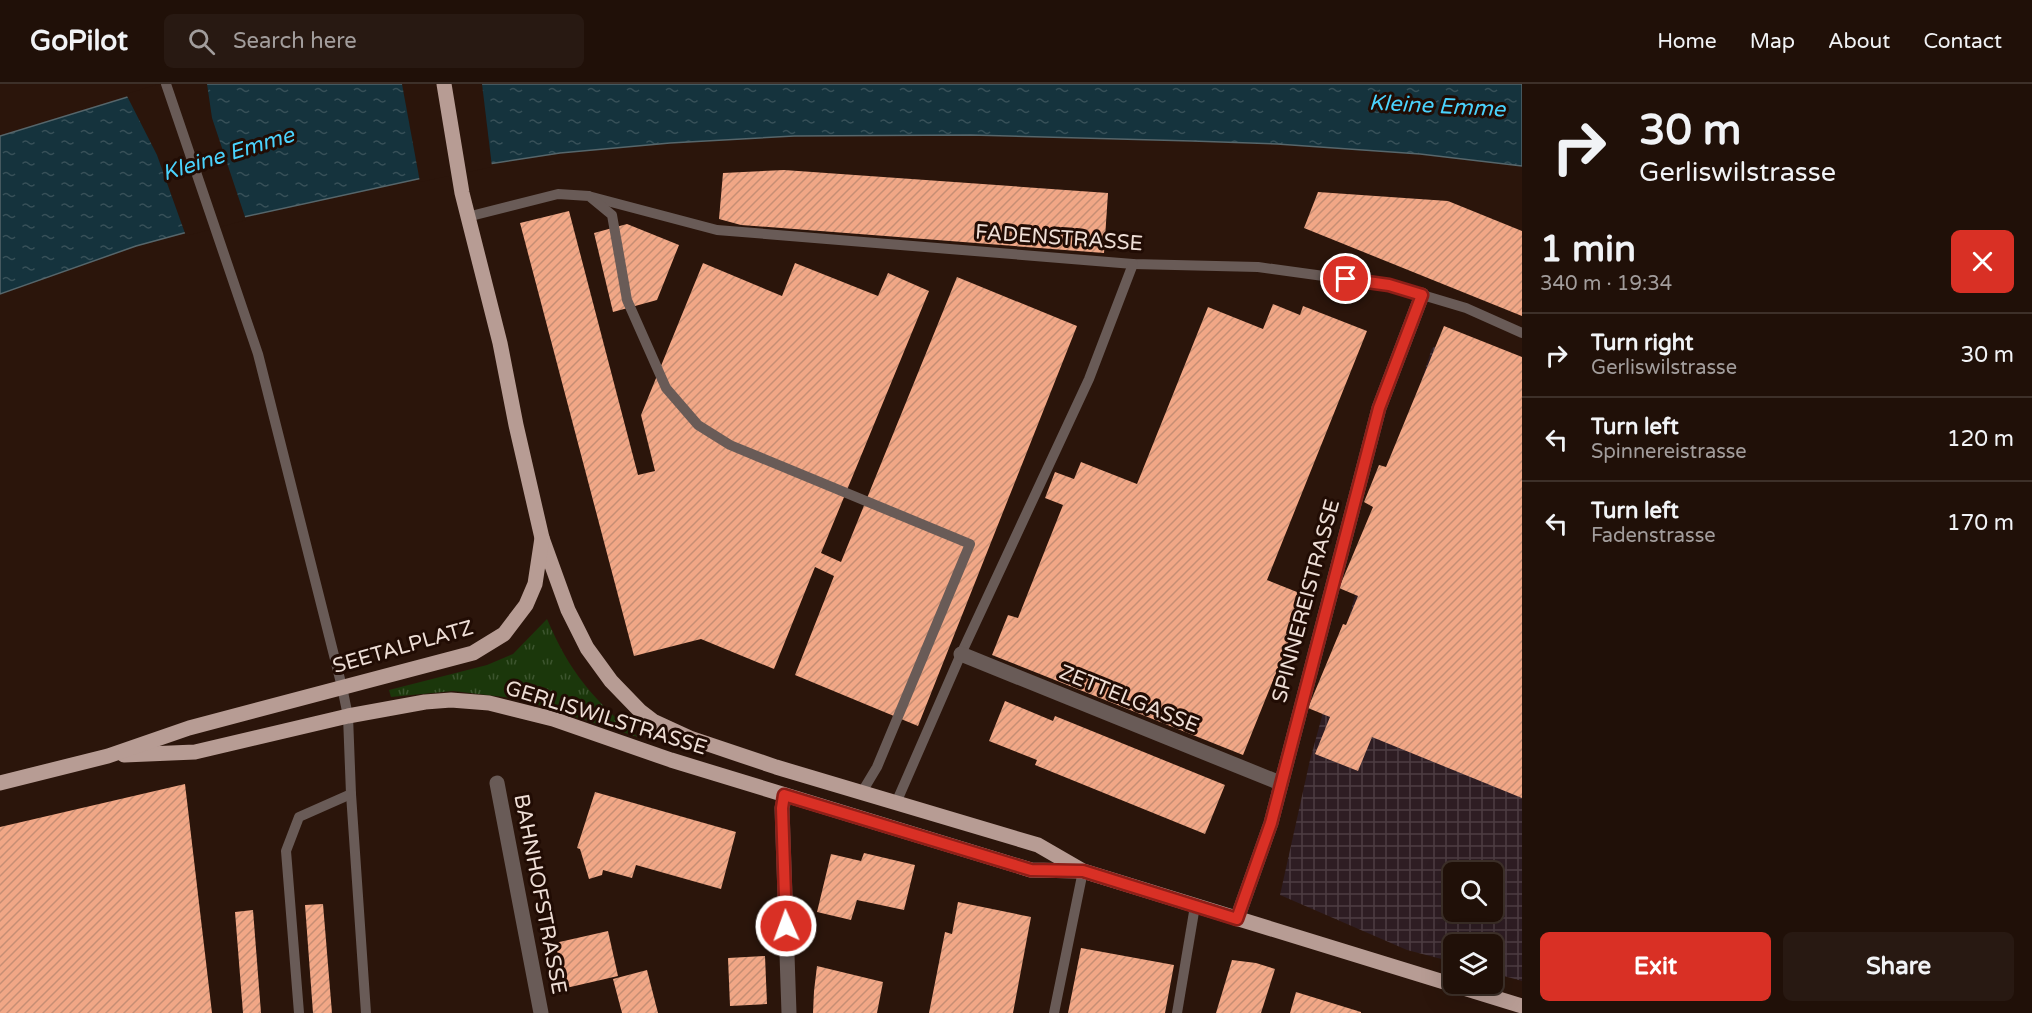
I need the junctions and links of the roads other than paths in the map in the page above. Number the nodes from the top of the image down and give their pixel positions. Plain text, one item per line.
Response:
1 (166, 84) edge
2 (444, 84) edge
3 (589, 196) junction
4 (467, 217) junction
5 (1133, 264) junction
6 (1422, 295) junction
7 (1522, 333) edge
8 (542, 538) junction
9 (961, 654) junction
10 (342, 687) junction
11 (348, 716) junction
12 (108, 756) junction
13 (0, 783) edge
14 (497, 783) dead end
15 (1280, 783) junction
16 (862, 792) junction
17 (351, 795) junction
18 (784, 795) junction
19 (896, 803) junction
20 (1083, 871) junction
21 (1195, 906) junction
22 (1237, 919) junction
23 (1522, 1006) edge
24 (299, 1013) edge
25 (366, 1013) edge
26 (541, 1013) edge
27 (789, 1013) edge
28 (1054, 1013) edge
29 (1176, 1013) edge

1 - 10 lane
2 - 4 main road, SEETALPLATZ
3 - 4 lane, FADENSTRASSE
3 - 5 lane, FADENSTRASSE
3 - 16 lane
4 - 8 main road, SEETALPLATZ
5 - 6 lane, FADENSTRASSE
5 - 9 lane
6 - 7 lane, FADENSTRASSE
6 - 15 street, SPINNEREISTRASSE
8 - 10 main road, SEETALPLATZ
8 - 16 main road, GERLISWILSTRASSE
9 - 15 street, ZETTELGASSE
9 - 19 lane
10 - 11 lane
10 - 12 main road, SEETALPLATZ
11 - 12 main road, GERLISWILSTRASSE
11 - 17 lane
11 - 18 main road, GERLISWILSTRASSE
12 - 13 main road, SEETALPLATZ
14 - 26 street, BAHNHOFSTRASSE
15 - 22 street, SPINNEREISTRASSE
16 - 19 main road, GERLISWILSTRASSE
17 - 24 lane
17 - 25 lane
18 - 20 main road, GERLISWILSTRASSE
18 - 27 street
19 - 20 main road, GERLISWILSTRASSE
20 - 21 main road, GERLISWILSTRASSE
20 - 28 lane
21 - 22 main road, GERLISWILSTRASSE
21 - 29 lane
22 - 23 main road, GERLISWILSTRASSE

